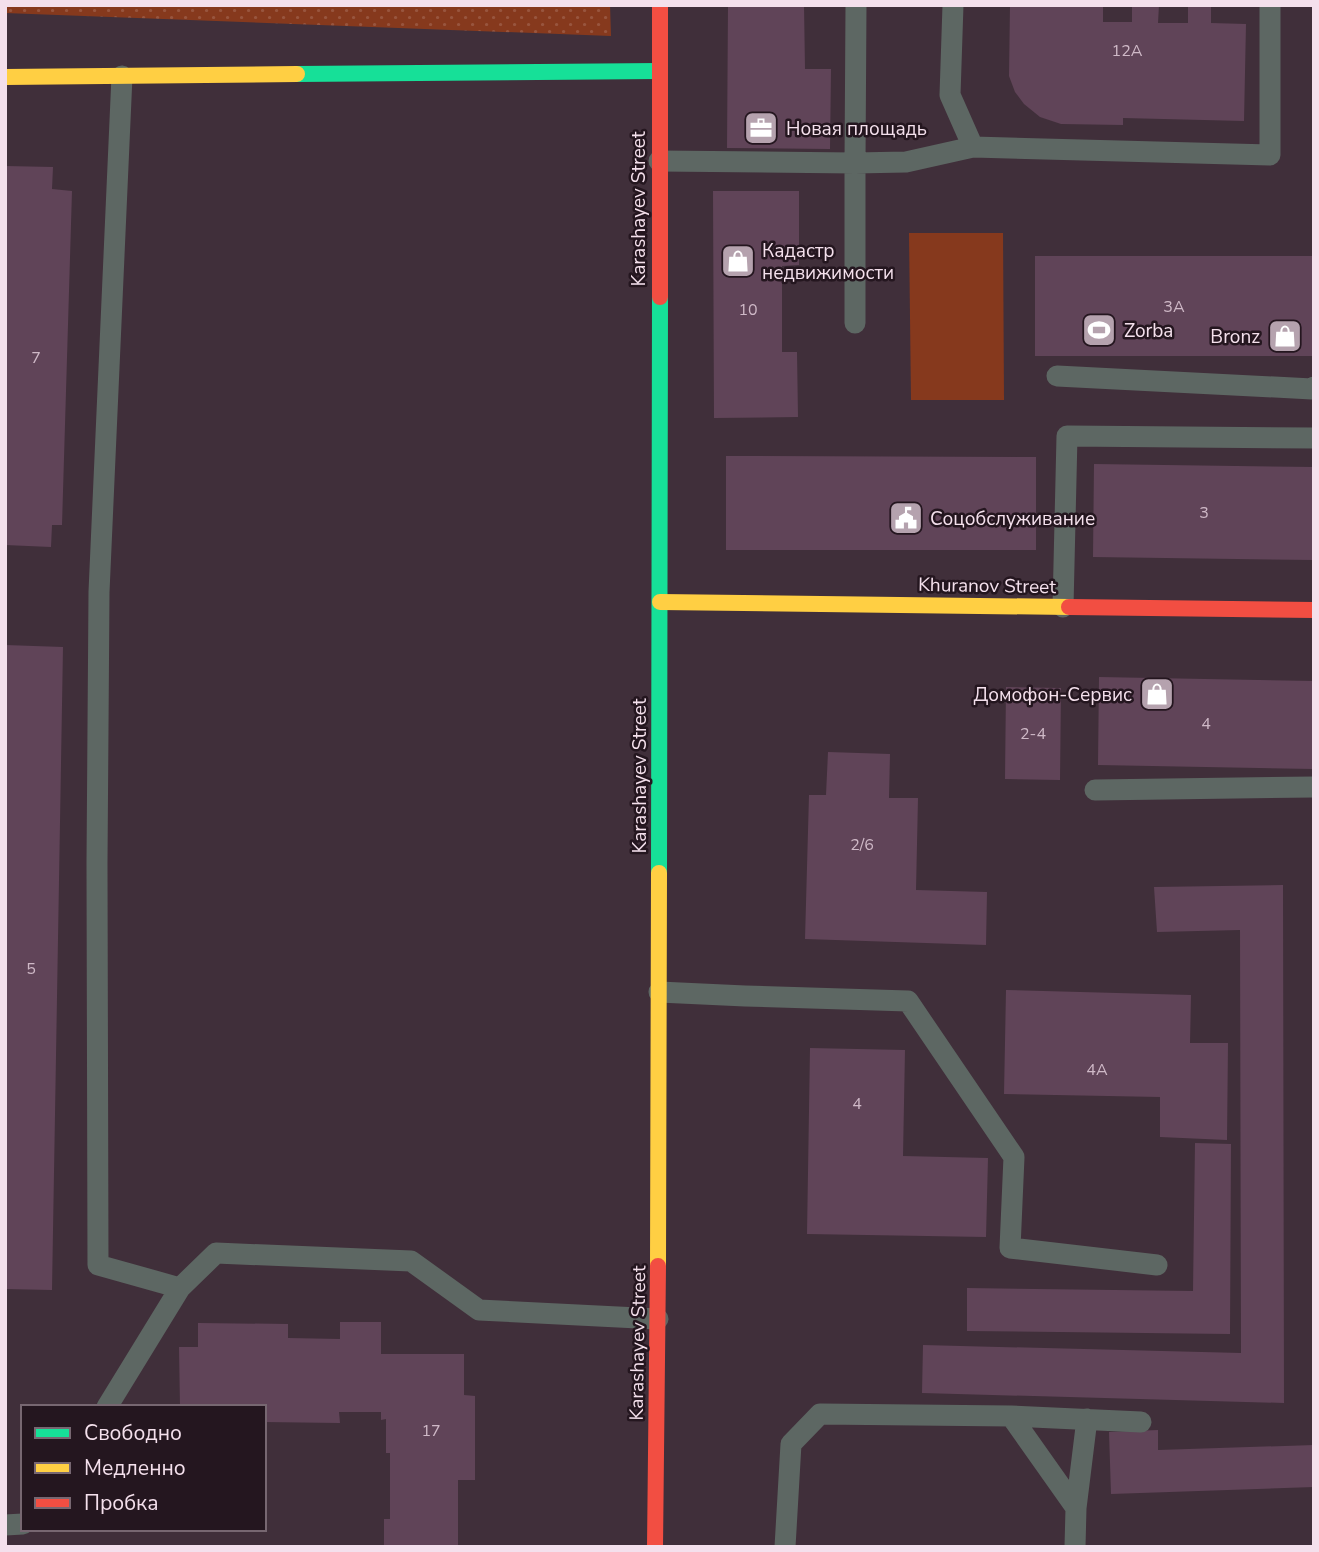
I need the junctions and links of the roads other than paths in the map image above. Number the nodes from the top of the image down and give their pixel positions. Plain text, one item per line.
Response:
1 (660, 5) edge
2 (856, 5) edge
3 (953, 5) edge
4 (1270, 5) edge
5 (659, 71) junction
6 (122, 76) junction
7 (5, 77) edge
8 (973, 147) junction
9 (659, 161) junction
10 (855, 163) junction
11 (855, 323) dead end
12 (1057, 376) dead end
13 (1314, 387) edge
14 (1314, 438) edge
15 (660, 601) junction
16 (1063, 607) junction
17 (1314, 610) edge
18 (1314, 787) edge
19 (1095, 790) dead end
20 (659, 992) junction
21 (1157, 1265) dead end
22 (180, 1288) junction
23 (658, 1319) junction
24 (108, 1405) edge
25 (1011, 1416) junction
26 (1087, 1419) junction
27 (1141, 1422) dead end
28 (1076, 1508) junction
29 (655, 1547) edge
30 (785, 1547) edge
31 (1075, 1547) edge

1 - 5 street, Karashaуev Street
2 - 10 lane
3 - 8 lane
4 - 8 lane
5 - 6 street
5 - 9 street, Karashaуev Street
6 - 7 street
6 - 22 lane
8 - 10 lane
9 - 10 lane
9 - 15 street, Karashaуev Street
10 - 11 lane
12 - 13 lane
14 - 16 lane
15 - 16 street, Khuranov Street
15 - 20 street, Karashaуev Street
16 - 17 street, Khuranov Street
18 - 19 lane
20 - 21 lane
20 - 23 street, Karashaуev Street
22 - 23 lane
22 - 24 lane
23 - 29 street, Karashaуev Street
25 - 26 lane
25 - 28 lane
25 - 30 lane
26 - 27 lane
26 - 28 lane
28 - 31 lane

